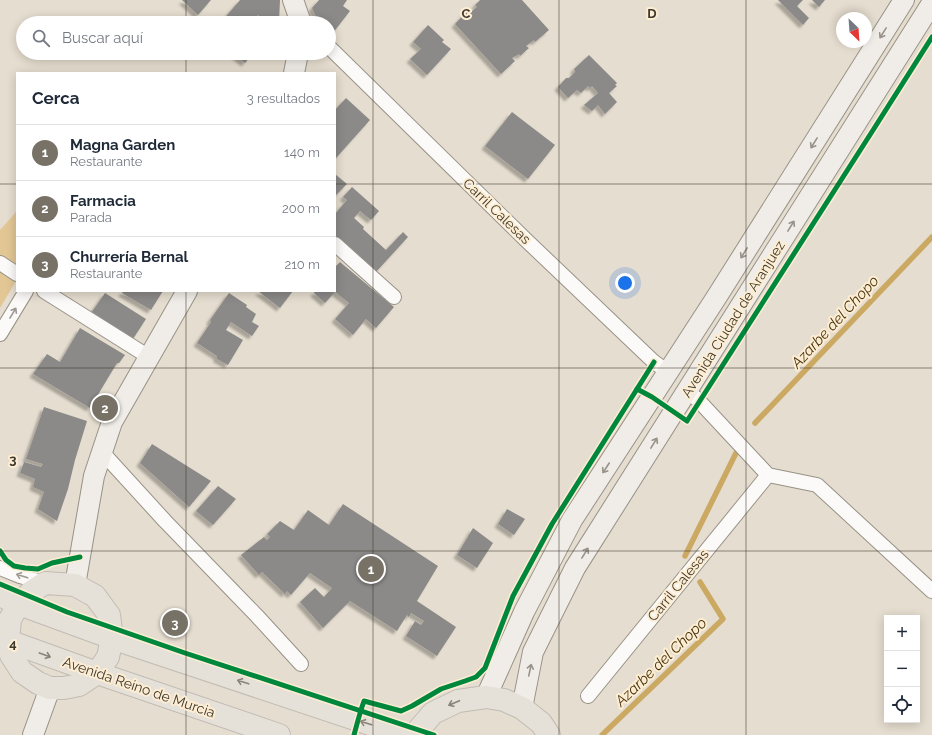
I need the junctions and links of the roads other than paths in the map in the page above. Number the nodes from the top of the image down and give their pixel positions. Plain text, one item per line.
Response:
1 (293, 0) edge
2 (904, 0) edge
3 (932, 3) edge
4 (299, 16) edge
5 (336, 54) edge
6 (297, 60) edge
7 (294, 72) edge
8 (336, 245) edge
9 (0, 263) edge
10 (16, 273) edge
11 (25, 292) edge
12 (46, 292) edge
13 (186, 292) edge
14 (394, 297) dead end
15 (0, 334) edge
16 (149, 357) junction
17 (668, 372) junction
18 (687, 390) junction
19 (102, 452) junction
20 (768, 475) junction
21 (0, 568) edge
22 (45, 583) junction
23 (75, 585) junction
24 (932, 591) edge
25 (9, 600) edge
26 (112, 638) junction
27 (5, 647) edge
28 (301, 664) dead end
29 (97, 673) junction
30 (50, 688) junction
31 (588, 696) dead end
32 (486, 697) junction
33 (522, 708) junction
34 (33, 735) edge
35 (279, 735) edge
36 (404, 735) edge
37 (414, 735) edge
38 (549, 735) edge

1 - 4 main road
2 -> 17 main road, Avenida Ciudad de Aranjuez
18 -> 3 main road, Avenida Ciudad de Aranjuez
5 - 17 street, Carril Calesas
6 - 7 main road
8 - 14 street
9 - 10 street
15 -> 11 street
12 - 16 street
13 - 16 main road
16 - 19 main road
17 -> 32 main road, Avenida Ciudad de Aranjuez
18 - 20 street
33 -> 18 main road, Avenida Ciudad de Aranjuez
19 - 23 main road
19 - 28 street
20 - 24 street
20 - 31 street, Carril Calesas
22 -> 21 street
22 - 23 main road
22 - 25 main road
23 - 26 main road
25 - 26 main road
25 - 27 main road
26 - 29 main road
36 -> 26 main road
27 -> 29 main road, Avenida Reino de Murcia
27 - 30 main road
29 - 30 main road
29 - 35 main road, Avenida Reino de Murcia
30 - 34 main road
32 - 33 main road
32 -> 37 main road
33 - 38 main road

